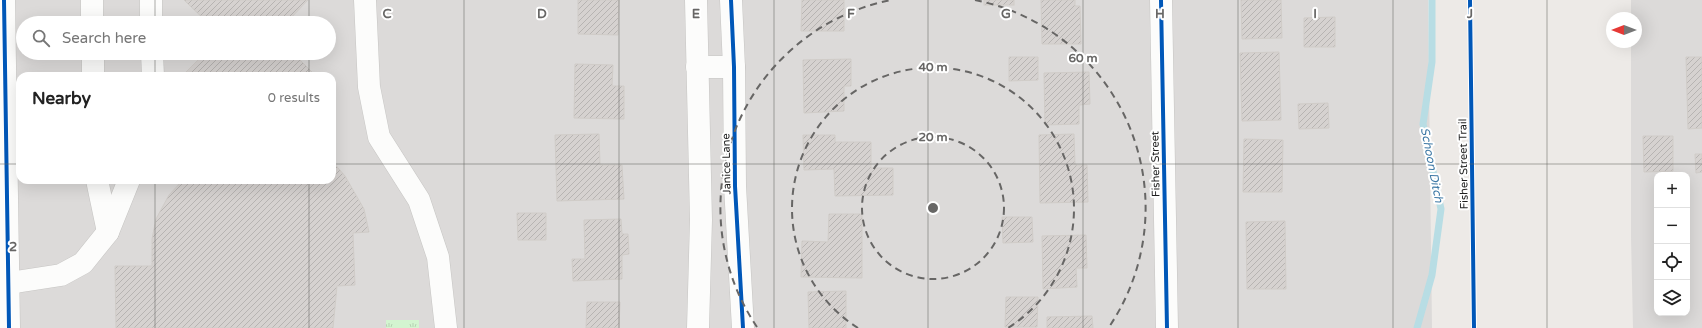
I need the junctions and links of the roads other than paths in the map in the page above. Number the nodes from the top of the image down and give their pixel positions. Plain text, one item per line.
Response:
1 (4, 0) edge
2 (92, 0) edge
3 (151, 0) edge
4 (365, 0) edge
5 (696, 0) edge
6 (731, 0) edge
7 (1162, 0) edge
8 (92, 16) edge
9 (151, 16) edge
10 (93, 60) edge
11 (152, 60) edge
12 (698, 67) junction
13 (734, 67) junction
14 (93, 72) edge
15 (153, 72) edge
16 (98, 184) edge
17 (127, 184) edge
18 (108, 232) junction
19 (9, 283) junction
20 (6, 315) edge
21 (446, 328) edge
22 (698, 328) edge
23 (743, 328) edge
24 (1167, 328) edge

1 - 19 street
2 - 8 street
3 - 9 street
4 - 21 street
5 - 12 street
6 - 13 street, Janice Lane
7 - 24 street, Fisher Street
10 - 14 street
11 - 15 street
12 - 13 street
12 - 22 street
13 - 23 street, Janice Lane
16 - 18 street
17 - 18 street
18 - 19 street
19 - 20 street

